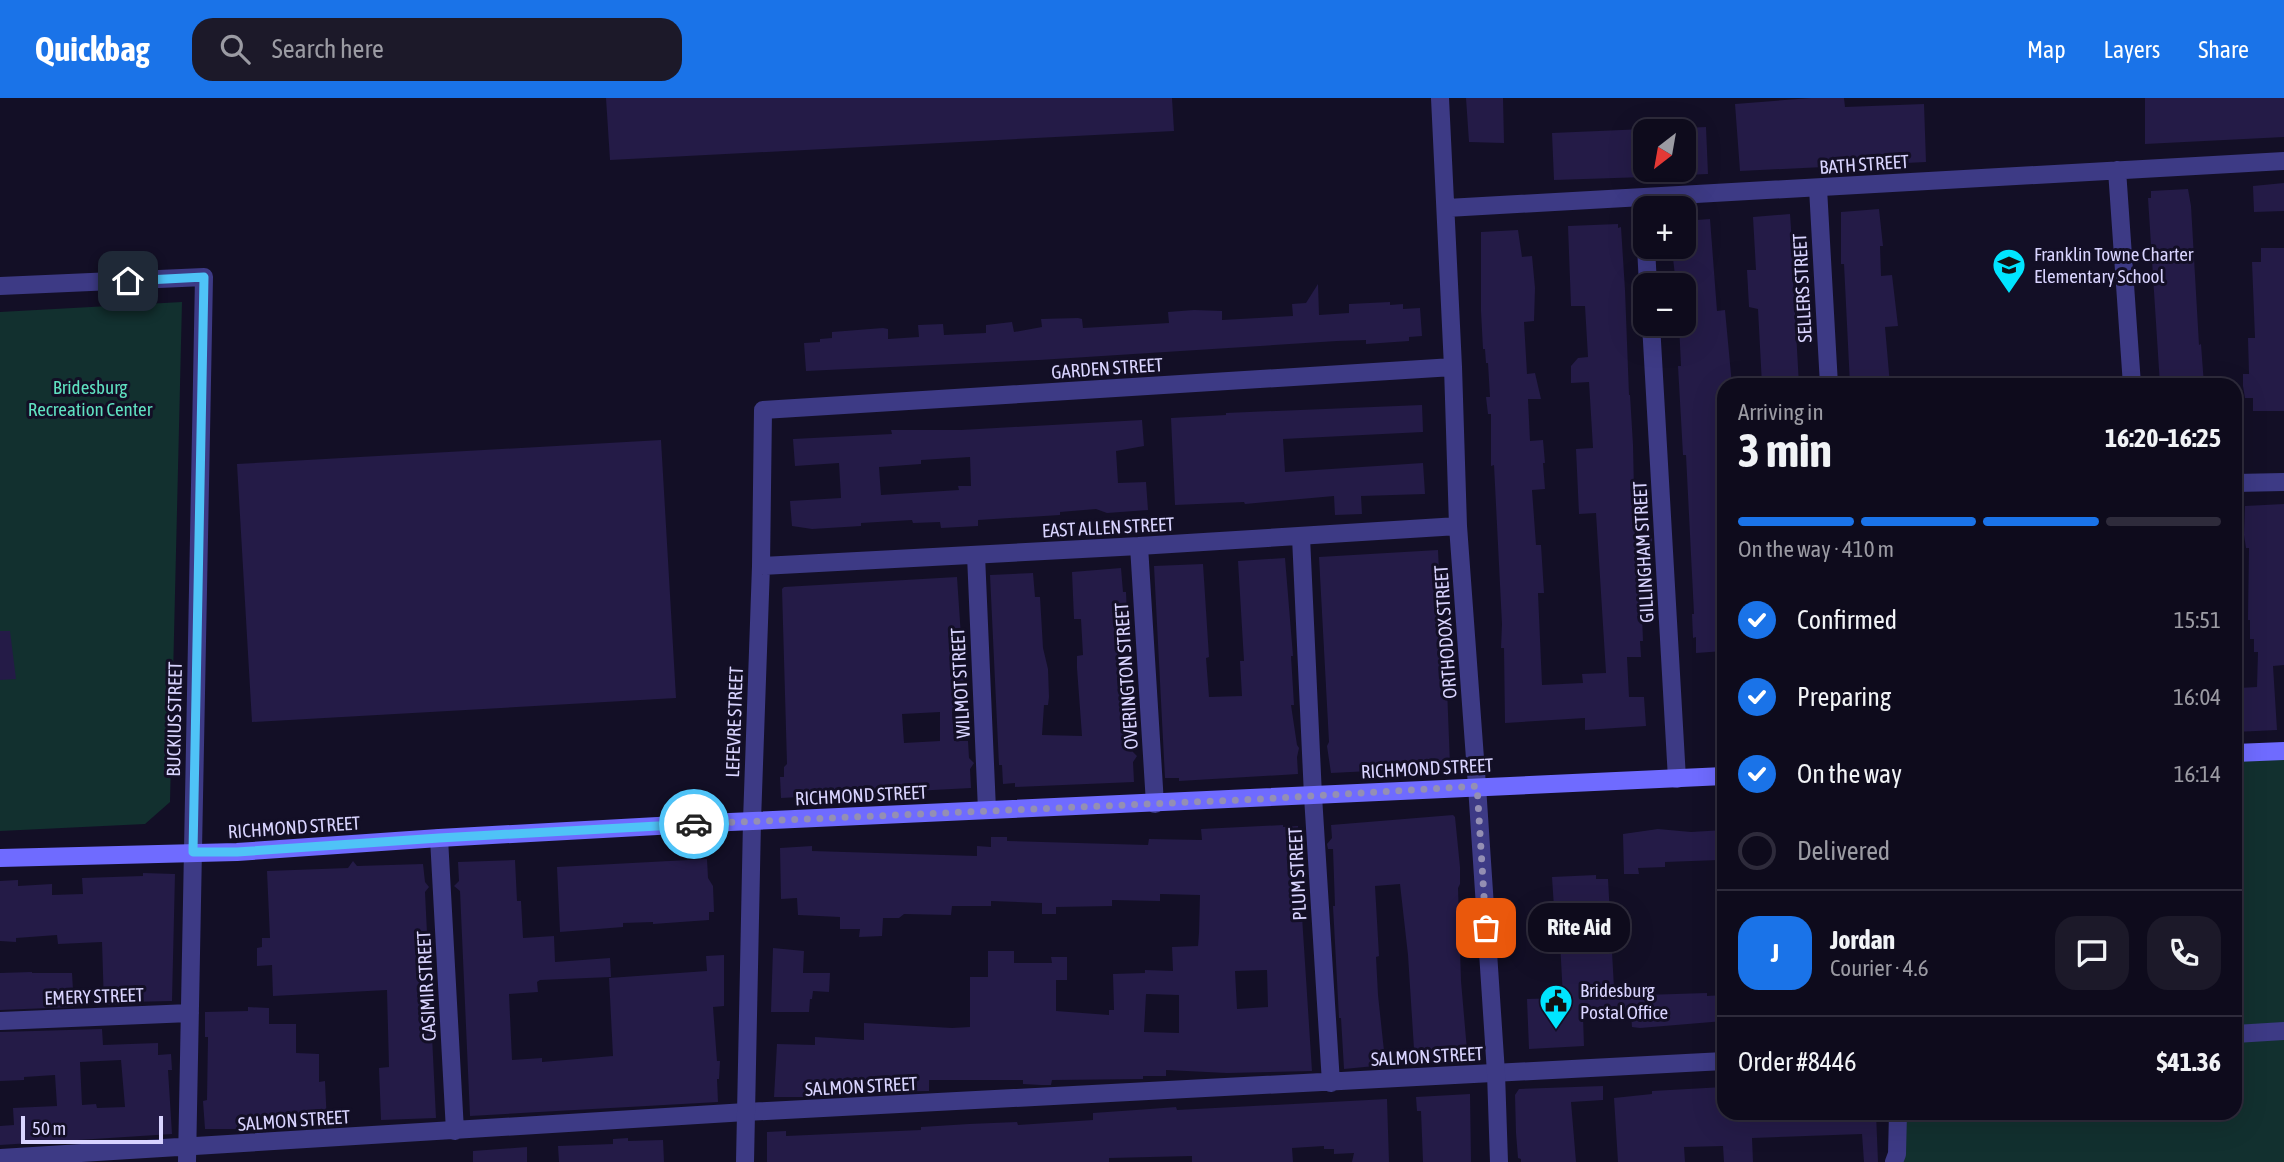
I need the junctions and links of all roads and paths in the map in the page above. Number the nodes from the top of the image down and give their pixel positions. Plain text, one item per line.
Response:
1 (1440, 98) edge
2 (2284, 161) edge
3 (2117, 170) junction
4 (1818, 188) junction
5 (1678, 196) edge
6 (1633, 199) edge
7 (1447, 208) junction
8 (0, 286) edge
9 (1652, 336) edge
10 (1453, 367) junction
11 (1829, 378) edge
12 (2132, 378) edge
13 (763, 410) joint
14 (2284, 482) edge
15 (2242, 483) edge
16 (1458, 526) junction
17 (1301, 537) junction
18 (1139, 546) junction
19 (976, 555) junction
20 (761, 566) junction
21 (2284, 751) edge
22 (2242, 753) edge
23 (1717, 776) edge
24 (1677, 779) junction
25 (1477, 786) junction
26 (1313, 796) junction
27 (1155, 804) junction
28 (987, 810) junction
29 (752, 821) junction
30 (439, 838) junction
31 (193, 852) junction
32 (0, 858) edge
33 (190, 1013) junction
34 (0, 1021) edge
35 (2284, 1031) edge
36 (2242, 1034) edge
37 (1717, 1061) edge
38 (1496, 1073) junction
39 (1331, 1083) junction
40 (746, 1112) junction
41 (1898, 1120) edge
42 (455, 1131) junction
43 (187, 1155) edge
44 (0, 1158) edge
45 (745, 1162) edge
46 (1499, 1162) edge
47 (1894, 1162) edge

1 - 7 street, ORTHODOX STREET
2 - 3 street, BATH STREET
3 - 4 street, BATH STREET
3 - 12 street
4 - 5 street, BATH STREET
4 - 11 street, SELLERS STREET
6 - 7 street, BATH STREET
7 - 10 street, ORTHODOX STREET
8 - 31 street, BUCKIUS STREET
9 - 24 street, GILLINGHAM STREET
10 - 13 street, GARDEN STREET
10 - 16 street, ORTHODOX STREET
13 - 20 street, LEFEVRE STREET
14 - 15 street
16 - 17 street, EAST ALLEN STREET
16 - 25 street, ORTHODOX STREET
17 - 18 street, EAST ALLEN STREET
17 - 26 street, PLUM STREET
18 - 19 street, EAST ALLEN STREET
18 - 27 street, OVERINGTON STREET
19 - 20 street, EAST ALLEN STREET
19 - 28 street, WILMOT STREET
20 - 29 street, LEFEVRE STREET
21 - 22 main road
23 - 24 main road, RICHMOND STREET
24 - 25 main road, RICHMOND STREET
25 - 26 main road, RICHMOND STREET
25 - 38 street, ORTHODOX STREET
26 - 27 main road, RICHMOND STREET
26 - 39 street, PLUM STREET
27 - 28 main road, RICHMOND STREET
28 - 29 main road, RICHMOND STREET
29 - 30 main road, RICHMOND STREET
29 - 40 street, LEFEVRE STREET
30 - 31 main road, RICHMOND STREET
30 - 42 street, CASIMIR STREET
31 - 32 main road, RICHMOND STREET
31 - 33 street, BUCKIUS STREET
33 - 34 street, EMERY STREET
33 - 43 street, BUCKIUS STREET
35 - 36 street
37 - 38 street, SALMON STREET
38 - 39 street, SALMON STREET
38 - 46 street, ORTHODOX STREET
39 - 40 street, SALMON STREET
40 - 42 street, SALMON STREET
40 - 45 street, LEFEVRE STREET
41 - 47 street
42 - 43 street, SALMON STREET
43 - 44 street, SALMON STREET

